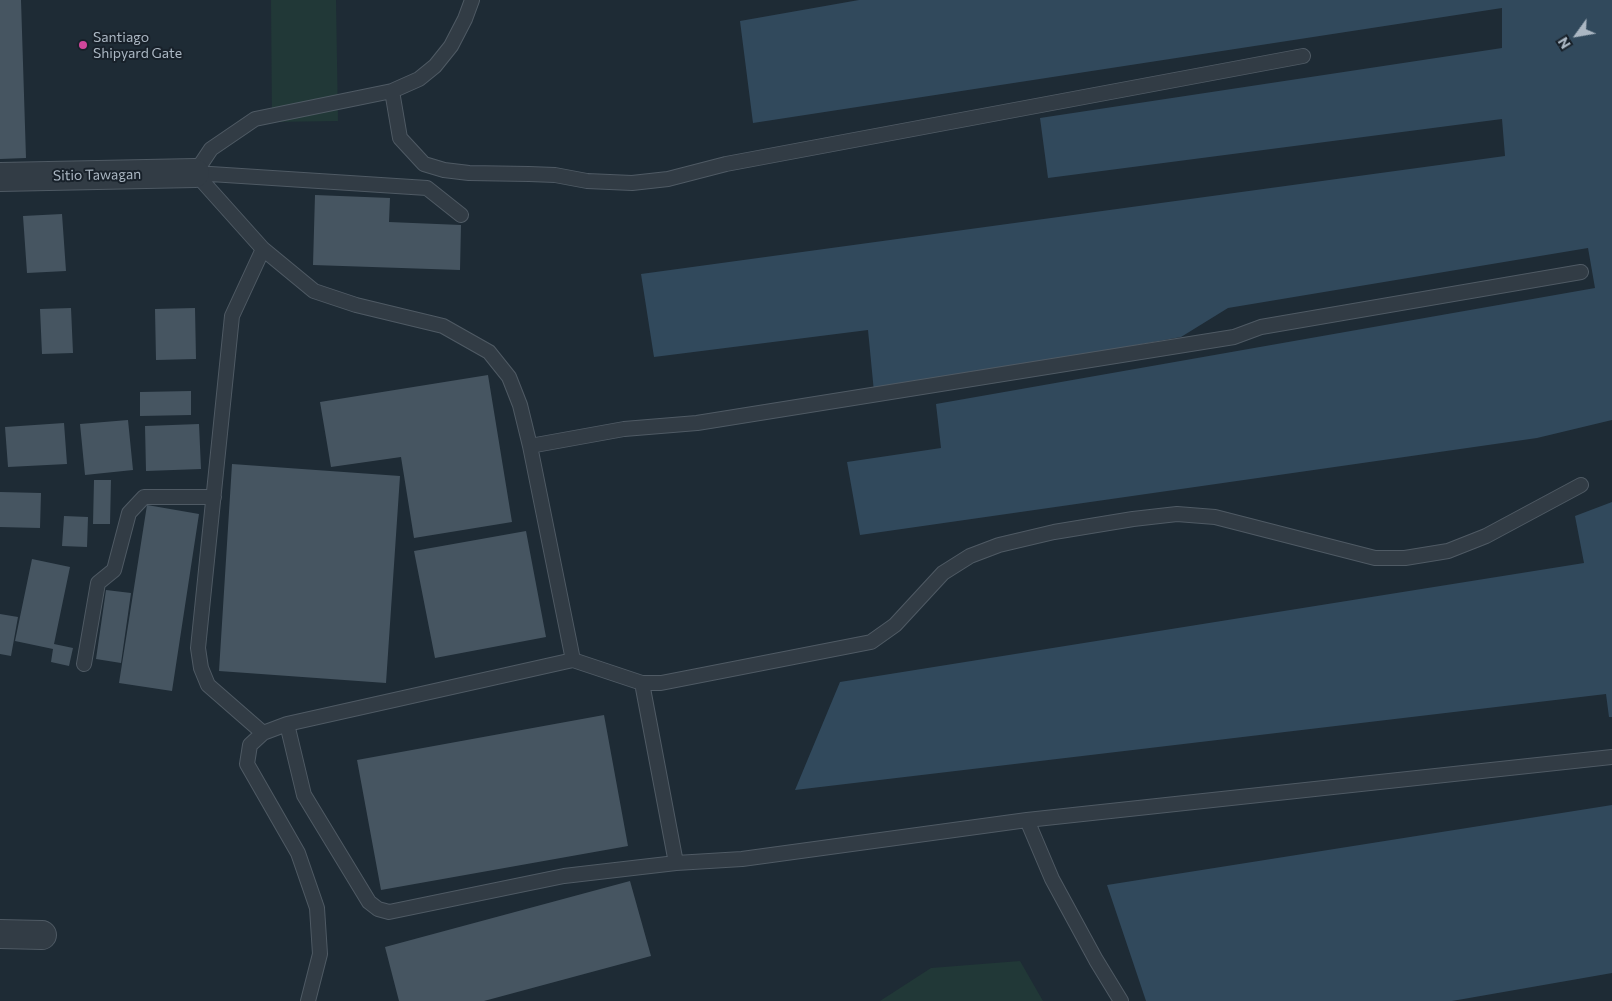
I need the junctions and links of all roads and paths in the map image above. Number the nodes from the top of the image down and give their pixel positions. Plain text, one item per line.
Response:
1 (472, 0) edge
2 (1303, 56) dead end
3 (392, 91) junction
4 (195, 173) junction
5 (0, 177) edge
6 (461, 215) dead end
7 (263, 249) junction
8 (1582, 272) dead end
9 (530, 446) junction
10 (1581, 485) dead end
11 (214, 497) junction
12 (573, 660) junction
13 (84, 664) dead end
14 (642, 683) junction
15 (287, 724) junction
16 (263, 733) junction
17 (1612, 756) edge
18 (1027, 820) junction
19 (676, 863) junction
20 (0, 934) edge
21 (42, 935) dead end
22 (308, 1001) edge
23 (1121, 1001) edge

1 - 3 lane
2 - 3 lane
3 - 4 lane
4 - 5 street, Sitio Tawagan
4 - 6 lane
4 - 7 lane
7 - 9 lane
7 - 11 lane
8 - 9 lane
9 - 12 lane
10 - 14 lane
11 - 13 lane
11 - 16 lane
12 - 14 lane
12 - 15 lane
14 - 19 lane
15 - 16 lane
15 - 19 lane
16 - 22 lane
17 - 18 lane
18 - 19 lane
18 - 23 lane
20 - 21 street

